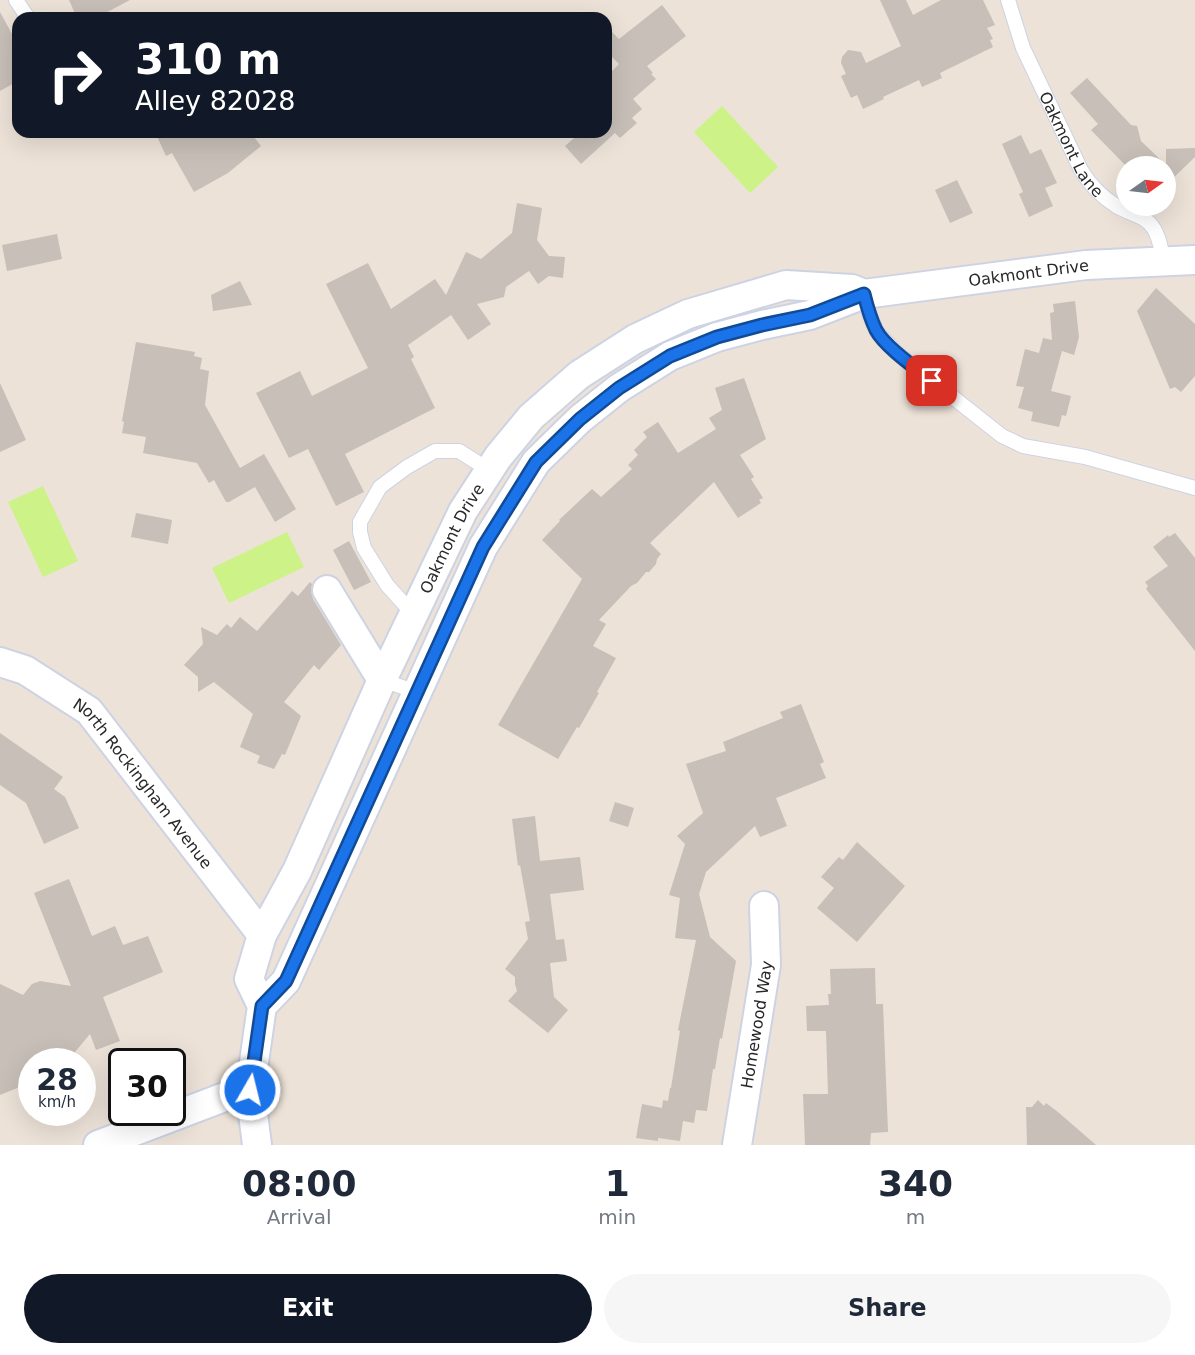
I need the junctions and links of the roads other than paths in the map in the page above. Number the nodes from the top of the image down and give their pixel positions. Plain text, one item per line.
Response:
1 (1008, 0) edge
2 (1195, 260) edge
3 (1164, 261) junction
4 (864, 294) junction
5 (524, 451) junction
6 (489, 470) junction
7 (1195, 488) edge
8 (465, 546) junction
9 (327, 590) dead end
10 (413, 614) junction
11 (0, 662) edge
12 (382, 680) junction
13 (417, 692) junction
14 (764, 906) dead end
15 (262, 935) junction
16 (262, 1006) junction
17 (250, 1090) junction
18 (98, 1145) edge
19 (257, 1145) edge
20 (738, 1145) edge

1 - 3 lane, Oakmont Lane
2 - 3 street, Oakmont Drive
3 - 4 street, Oakmont Drive
4 - 5 street, Oakmont Drive
4 - 7 lane
5 - 6 street, Oakmont Drive
5 - 8 street, Oakmont Drive
6 - 8 street, Oakmont Drive
6 - 10 lane
8 - 10 street, Oakmont Drive
8 - 13 street, Oakmont Drive
9 - 12 street
10 - 12 street, Oakmont Drive
11 - 15 street, North Rockingham Avenue
12 - 13 lane
12 - 15 street, Oakmont Drive
13 - 16 street, Oakmont Drive
14 - 20 street, Homewood Way
15 - 16 street, Oakmont Drive
16 - 17 street
17 - 18 street
17 - 19 street

